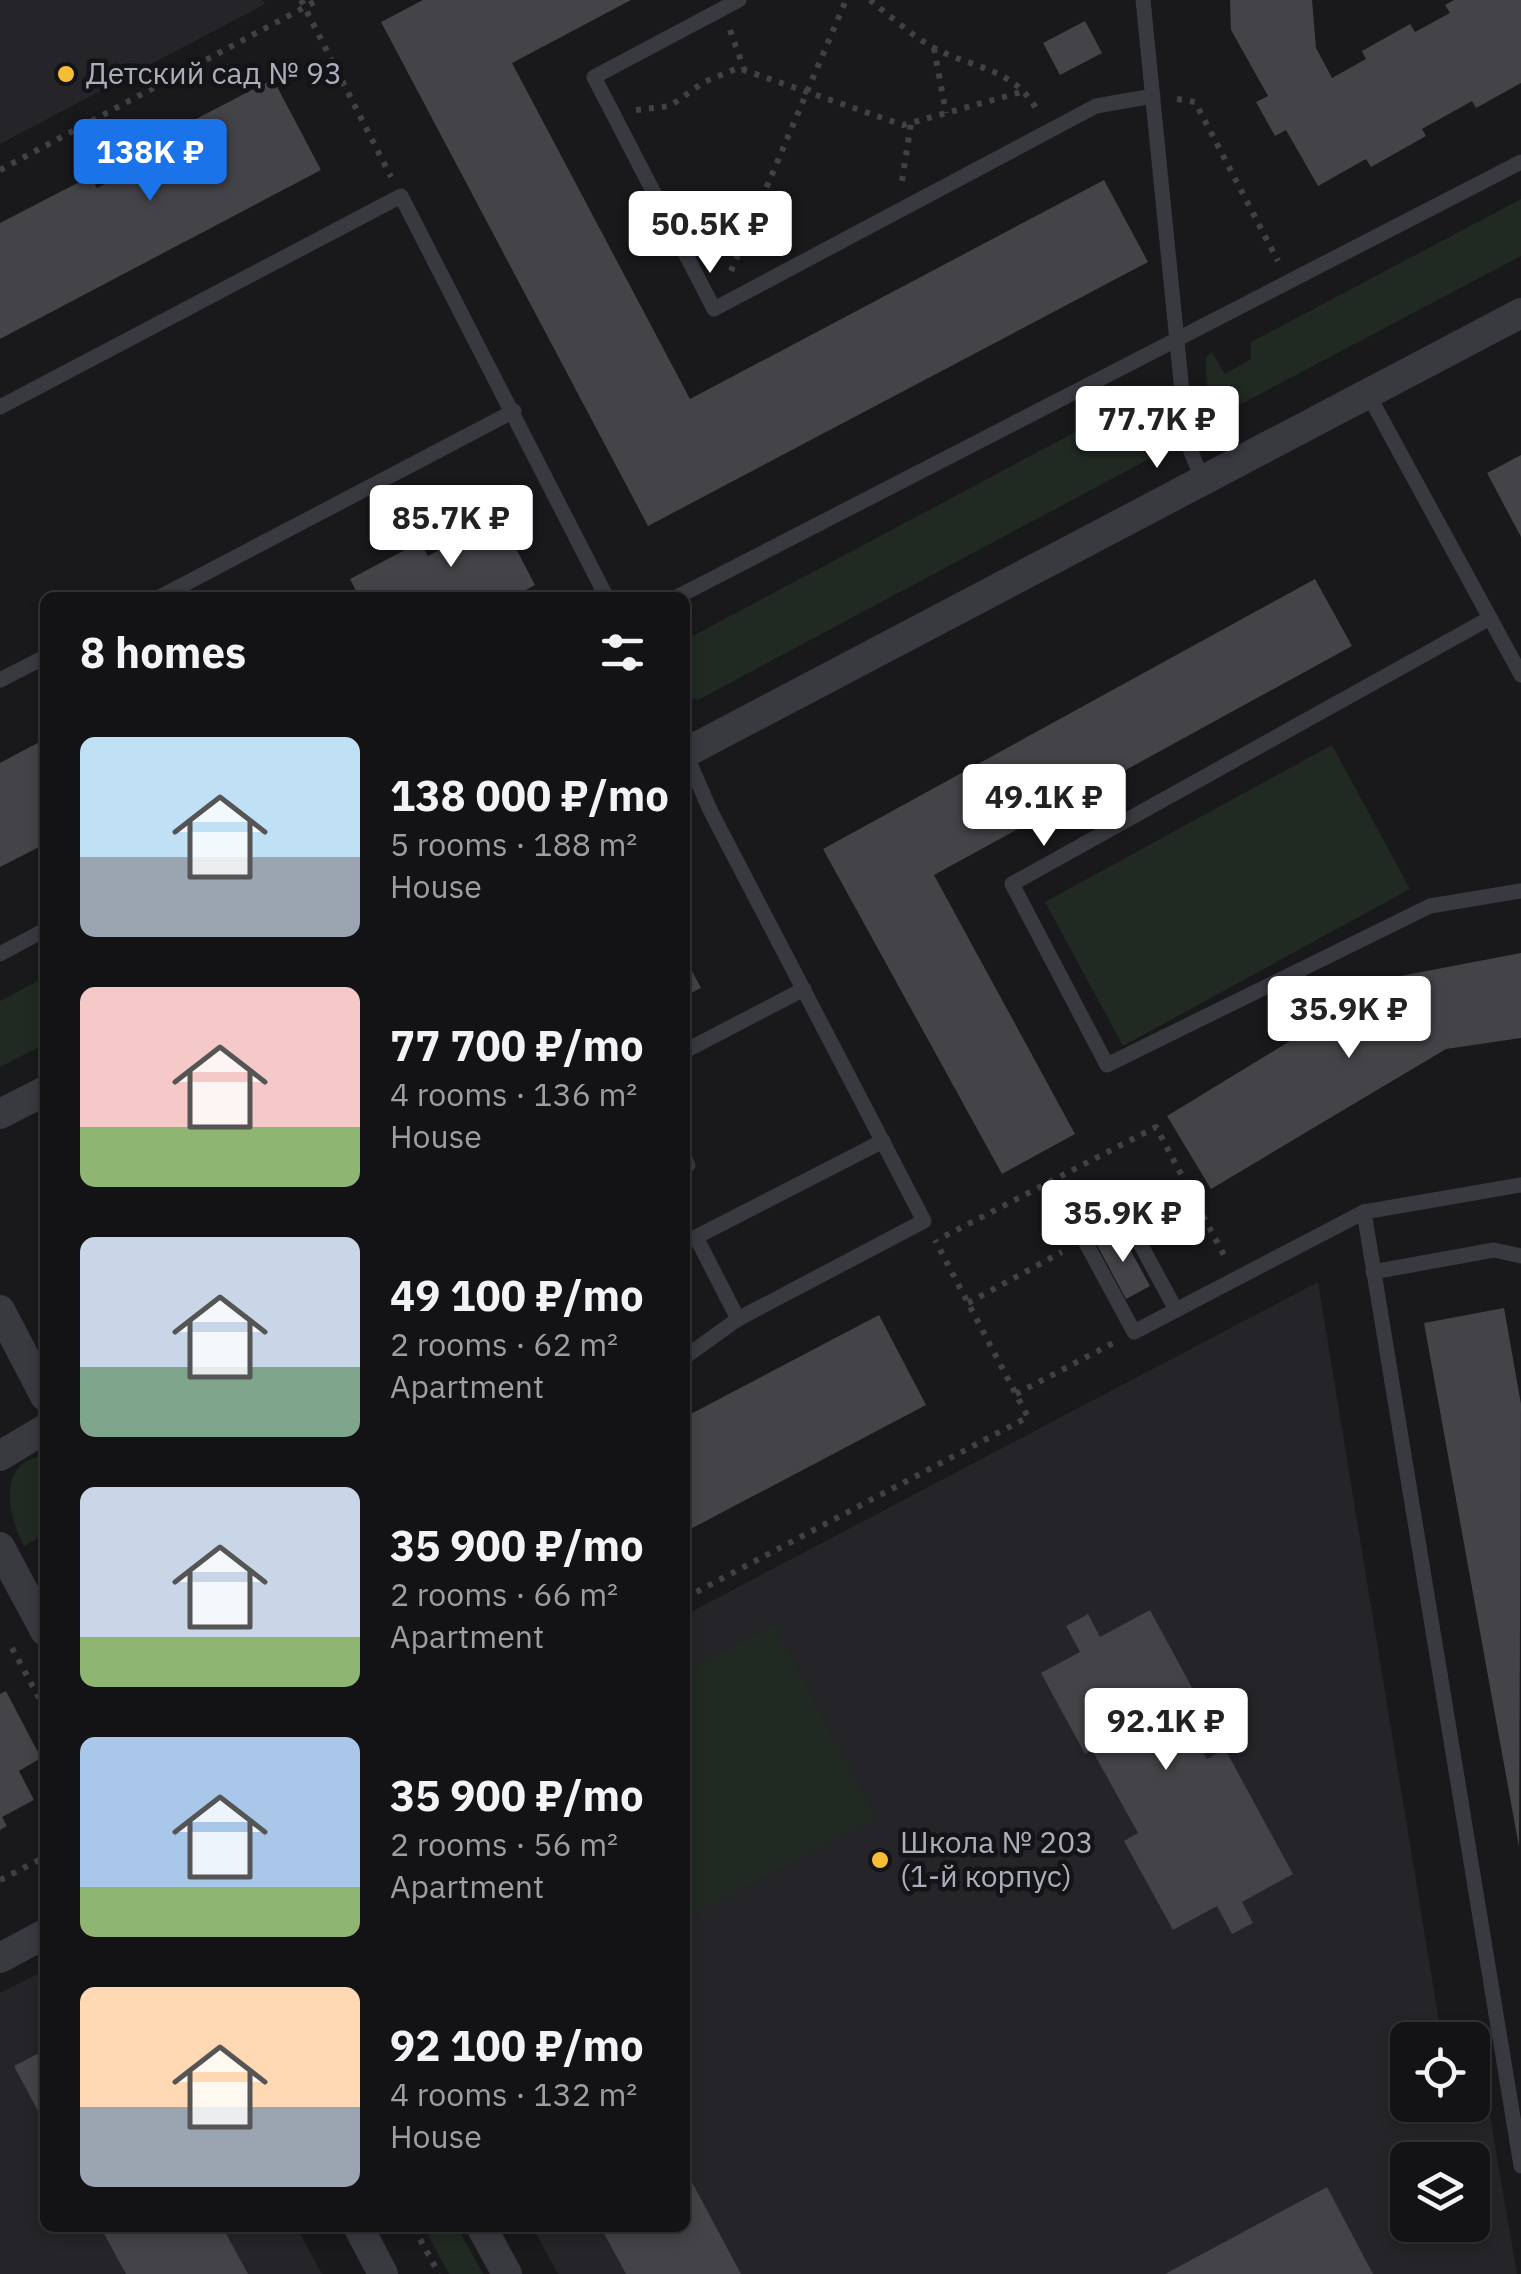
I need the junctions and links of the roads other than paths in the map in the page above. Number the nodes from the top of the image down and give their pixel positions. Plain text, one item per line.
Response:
1 (738, 0) edge
2 (1143, 0) edge
3 (1153, 96) junction
4 (1521, 162) edge
5 (1521, 312) edge
6 (1179, 335) junction
7 (1368, 394) junction
8 (0, 407) edge
9 (514, 411) junction
10 (1203, 481) junction
11 (169, 592) edge
12 (604, 592) edge
13 (686, 592) edge
14 (1490, 618) junction
15 (40, 659) edge
16 (1521, 675) edge
17 (0, 680) edge
18 (690, 750) edge
19 (690, 763) edge
20 (1521, 891) edge
21 (40, 933) edge
22 (0, 954) edge
23 (804, 989) junction
24 (690, 1048) edge
25 (40, 1094) edge
26 (0, 1114) edge
27 (883, 1141) junction
28 (1521, 1184) edge
29 (1364, 1212) junction
30 (1521, 1256) edge
31 (1373, 1272) junction
32 (0, 1310) edge
33 (1176, 1310) junction
34 (738, 1319) junction
35 (690, 1353) edge
36 (40, 1386) edge
37 (40, 1432) edge
38 (0, 1456) edge
39 (0, 1547) edge
40 (40, 1622) edge
41 (40, 1937) edge
42 (0, 1958) edge
43 (1521, 2166) edge
44 (361, 2232) edge
45 (484, 2232) edge
46 (383, 2274) edge
47 (507, 2274) edge

1 - 3 lane
2 - 3 lane
3 - 6 lane
4 - 6 lane
5 - 7 street
6 - 10 lane
6 - 13 lane
7 - 10 street
7 - 14 lane
8 - 9 lane
9 - 11 lane
9 - 12 lane
10 - 18 street
14 - 16 lane
14 - 20 lane
15 - 17 lane
19 - 23 lane
21 - 22 lane
23 - 24 lane
23 - 27 lane
25 - 26 street
27 - 34 lane
27 - 34 lane
28 - 29 lane
29 - 31 lane
29 - 33 lane
30 - 31 lane
31 - 43 lane
32 - 36 street
33 - 33 lane
34 - 35 lane
37 - 38 street
39 - 40 street
41 - 42 street
44 - 46 street
45 - 47 street

